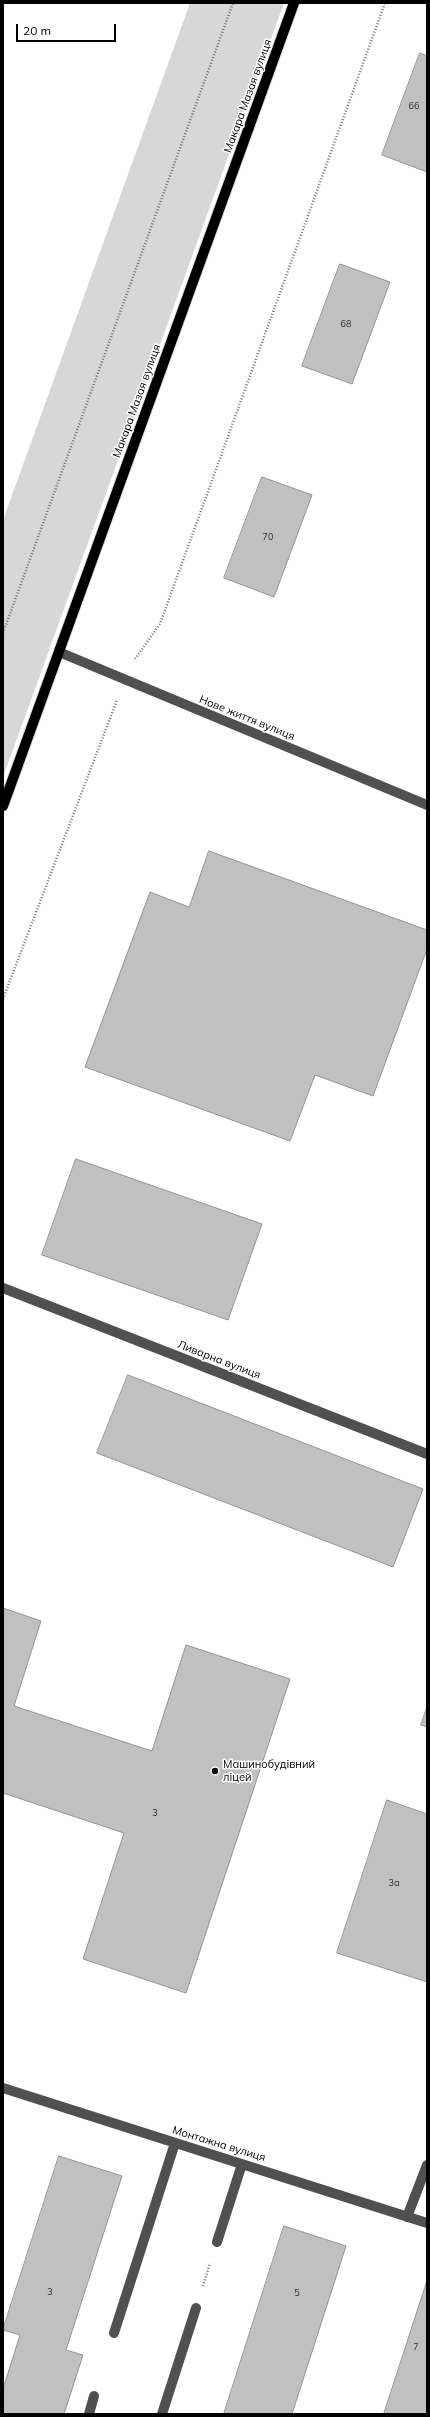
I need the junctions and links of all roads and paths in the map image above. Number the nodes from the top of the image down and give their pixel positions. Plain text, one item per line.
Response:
1 (234, 3) edge
2 (294, 3) edge
3 (385, 3) edge
4 (3, 633) edge
5 (59, 652) junction
6 (124, 680) junction
7 (427, 805) edge
8 (3, 806) edge
9 (3, 999) edge
10 (3, 1288) edge
11 (427, 1454) edge
12 (3, 2088) edge
13 (175, 2143) junction
14 (242, 2164) junction
15 (427, 2164) edge
16 (407, 2217) junction
17 (427, 2223) edge
18 (217, 2242) joint
19 (196, 2308) joint
20 (114, 2333) dead end
21 (94, 2396) dead end
22 (89, 2414) edge
23 (162, 2414) edge

1 - 4 path
2 - 5 main road, Макара Мазая вулиця
3 - 6 path
5 - 6 street, Нове життя вулиця
5 - 8 main road, Макара Мазая вулиця
6 - 7 street, Нове життя вулиця
6 - 9 path
10 - 11 street, Ливарна вулиця
12 - 13 street, Монтажна вулиця
13 - 14 street, Монтажна вулиця
13 - 20 street
14 - 16 street, Монтажна вулиця
14 - 18 street
15 - 16 street
16 - 17 street, Монтажна вулиця
18 - 19 path
19 - 23 street
21 - 22 street

